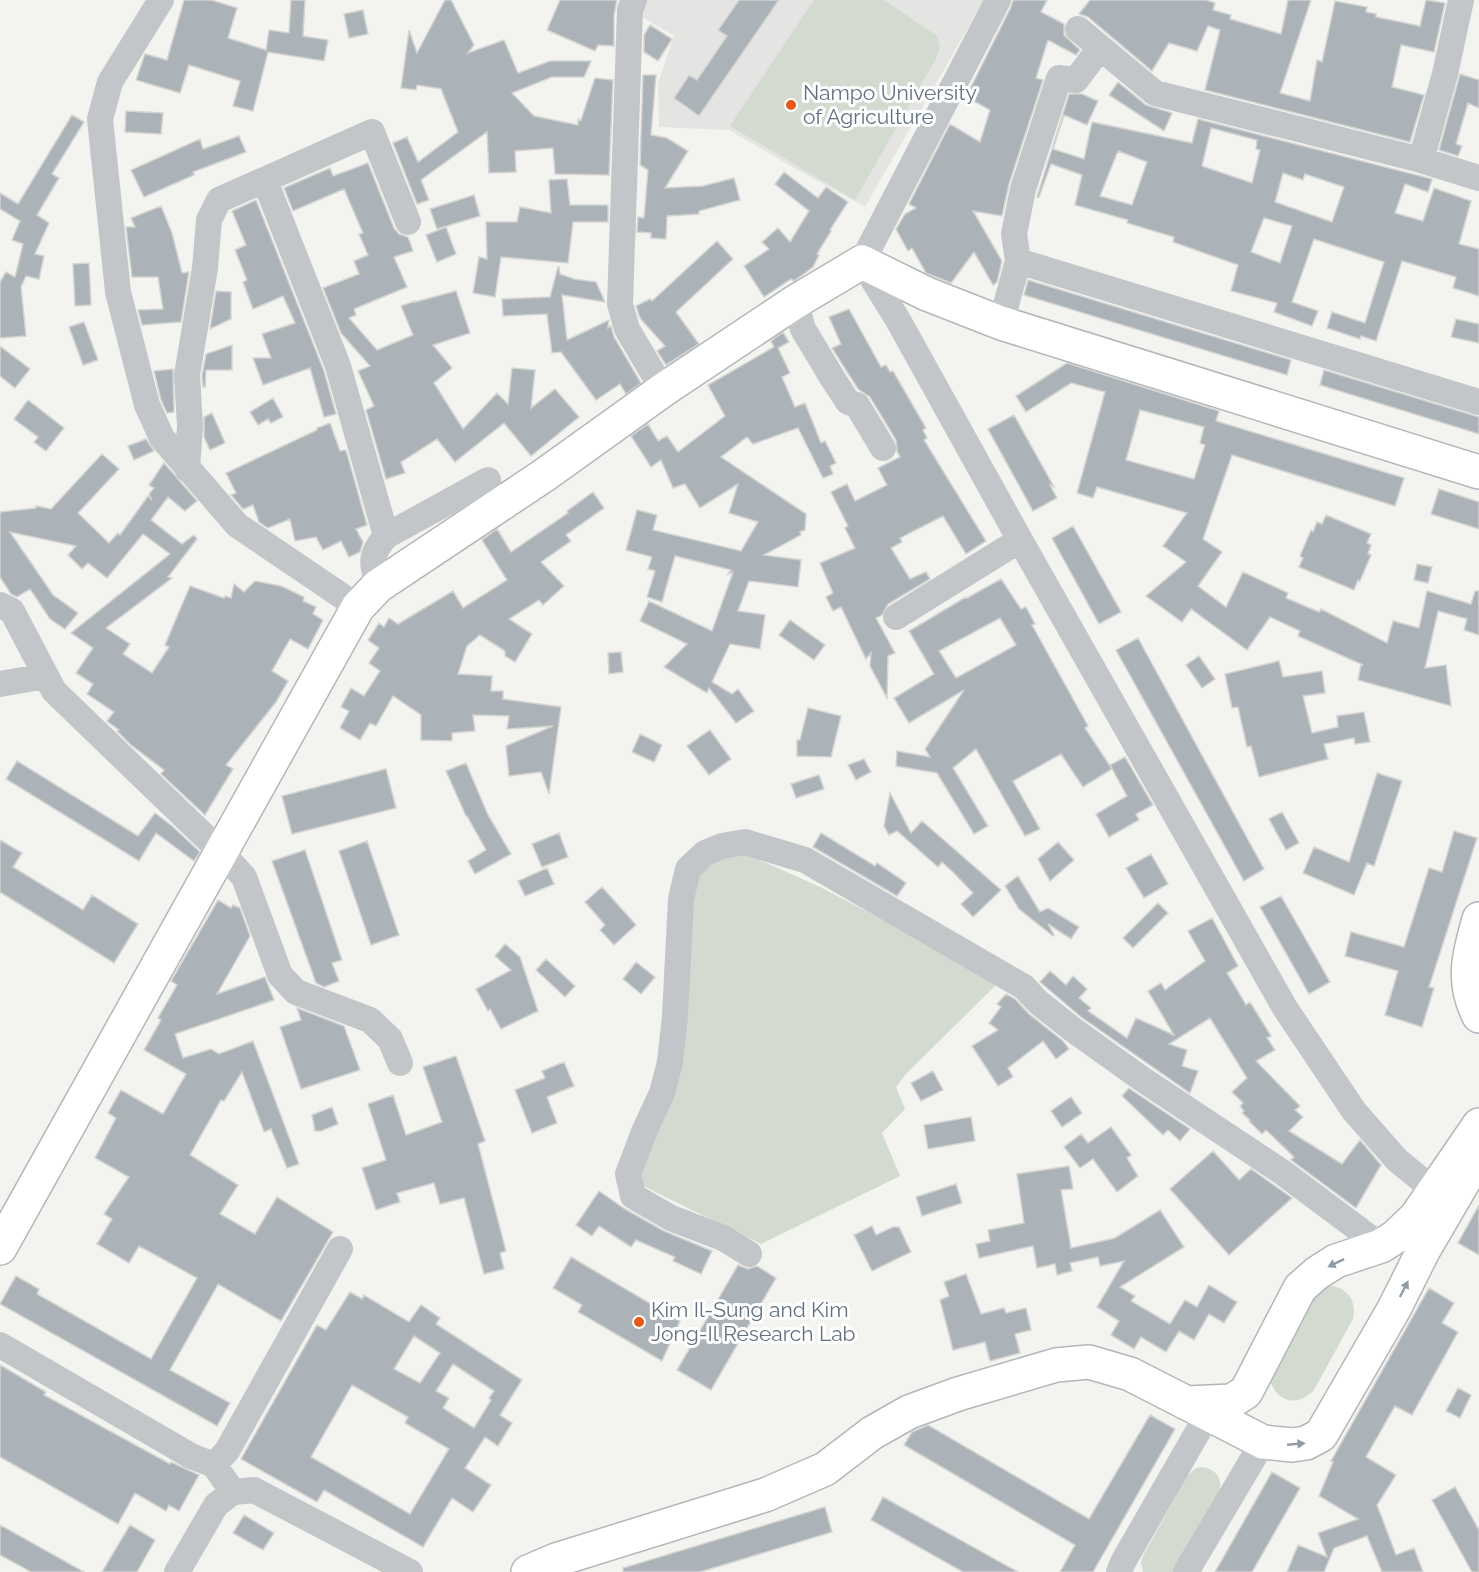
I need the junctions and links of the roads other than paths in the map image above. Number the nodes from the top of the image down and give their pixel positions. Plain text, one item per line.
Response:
1 (161, 0) edge
2 (634, 0) edge
3 (998, 0) edge
4 (1461, 0) edge
5 (1078, 29) dead end
6 (1100, 48) junction
7 (1421, 160) junction
8 (1479, 178) edge
9 (265, 181) junction
10 (408, 222) dead end
11 (1018, 261) junction
12 (862, 262) junction
13 (795, 302) junction
14 (1001, 323) junction
15 (663, 390) junction
16 (1479, 402) edge
17 (883, 448) dead end
18 (187, 469) junction
19 (1479, 472) edge
20 (488, 480) dead end
21 (386, 536) junction
22 (1020, 540) junction
23 (368, 596) junction
24 (0, 605) edge
25 (896, 618) dead end
26 (46, 676) junction
27 (0, 684) edge
28 (221, 852) junction
29 (1479, 919) edge
30 (1479, 1016) edge
31 (400, 1063) dead end
32 (1479, 1125) edge
33 (1479, 1155) edge
34 (1444, 1197) junction
35 (1381, 1246) junction
36 (0, 1248) edge
37 (340, 1249) dead end
38 (749, 1254) dead end
39 (0, 1345) edge
40 (1196, 1408) junction
41 (1263, 1442) junction
42 (214, 1465) junction
43 (233, 1492) junction
44 (550, 1568) edge
45 (177, 1572) edge
46 (410, 1572) edge
47 (1119, 1572) edge
48 (1186, 1572) edge

1 - 18 street
2 - 15 street
3 - 12 street
4 - 7 street
5 - 6 street
6 - 7 street
6 - 11 street
7 - 8 street
9 - 10 street
9 - 18 street
9 - 21 street
11 - 14 street
11 - 16 street
12 - 13 main road
12 - 14 main road
12 - 22 street
13 - 15 main road
13 - 17 street
14 - 19 main road
15 - 23 main road
18 - 23 street
20 - 21 street
21 - 23 street
22 - 25 street
22 - 34 street
23 - 28 main road
24 - 26 street
26 - 27 street
26 - 28 street
28 - 31 street
28 - 36 main road
29 - 30 main road
32 - 34 main road
33 - 34 main road
34 - 35 main road
41 -> 34 main road
35 - 38 street
35 -> 40 main road
37 - 42 street
39 - 42 street
40 - 41 main road
40 - 44 main road
40 - 47 street
41 - 48 street
42 - 43 street
43 - 45 street
43 - 46 street

